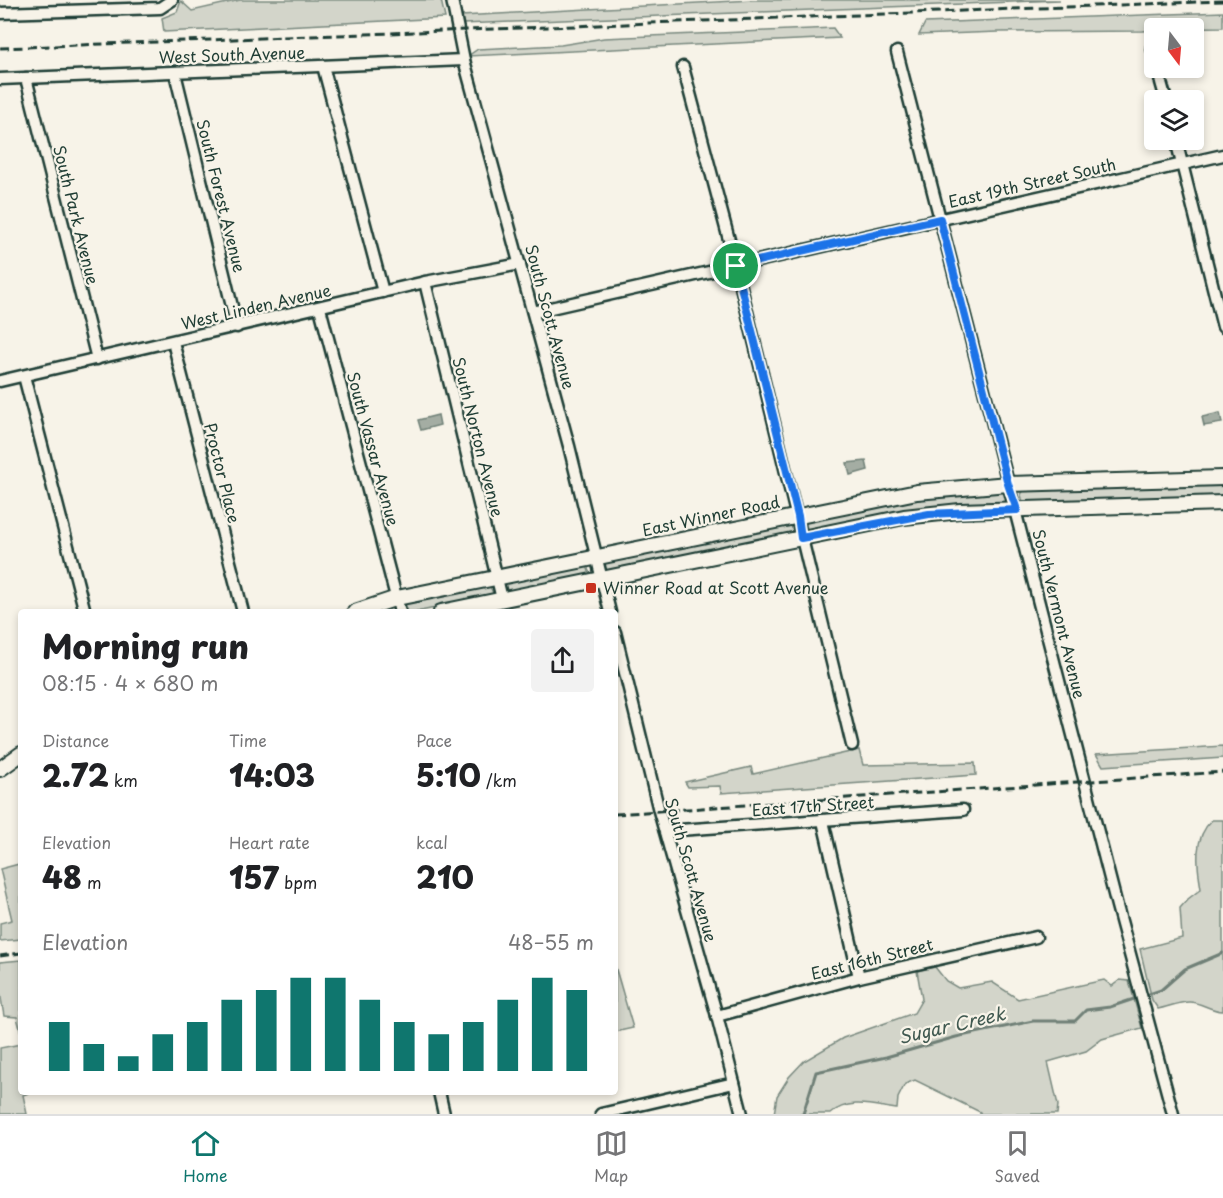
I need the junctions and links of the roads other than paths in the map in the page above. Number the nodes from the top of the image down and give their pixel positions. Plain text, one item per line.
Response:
1 (47, 0) edge
2 (452, 0) edge
3 (172, 1) edge
4 (50, 11) junction
5 (0, 13) edge
6 (897, 52) dead end
7 (464, 60) junction
8 (323, 66) junction
9 (683, 67) dead end
10 (175, 73) junction
11 (26, 78) junction
12 (0, 79) edge
13 (1178, 150) edge
14 (1223, 155) edge
15 (1182, 164) junction
16 (940, 219) junction
17 (520, 264) junction
18 (736, 266) junction
19 (425, 282) junction
20 (383, 292) junction
21 (320, 308) junction
22 (533, 312) junction
23 (237, 327) junction
24 (1223, 327) edge
25 (173, 342) junction
26 (97, 359) junction
27 (24, 376) junction
28 (0, 381) edge
29 (1223, 478) edge
30 (1008, 484) junction
31 (1223, 503) edge
32 (1017, 510) junction
33 (798, 516) junction
34 (801, 538) junction
35 (596, 557) junction
36 (496, 577) junction
37 (602, 579) junction
38 (502, 599) junction
39 (398, 605) edge
40 (84, 609) edge
41 (242, 609) edge
42 (373, 609) edge
43 (455, 609) edge
44 (609, 609) edge
45 (618, 644) edge
46 (852, 745) dead end
47 (18, 756) edge
48 (0, 769) edge
49 (963, 810) dead end
50 (823, 820) junction
51 (665, 831) junction
52 (1036, 937) dead end
53 (859, 977) junction
54 (717, 1016) junction
55 (734, 1083) junction
56 (440, 1095) edge
57 (444, 1114) edge
58 (601, 1114) edge
59 (742, 1114) edge
60 (1173, 1114) edge

1 - 4 street
2 - 7 street, South Scott Avenue
3 - 4 street
4 - 5 street
6 - 16 street, South Vermont Avenue
7 - 8 street, West South Avenue
7 - 17 street, South Scott Avenue
8 - 10 street, West South Avenue
8 - 20 street
9 - 18 street
10 - 11 street, West South Avenue
10 - 23 street, South Forest Avenue
11 - 12 street, West South Avenue
11 - 26 street, South Park Avenue
13 - 15 street
14 - 15 street, East 19th Street South
15 - 16 street, East 19th Street South
15 - 24 street
16 - 18 street, East 19th Street South
16 - 30 street, South Vermont Avenue
17 - 19 street, West Linden Avenue
17 - 22 street, South Scott Avenue
18 - 22 street, East 19th Street South
18 - 33 street
19 - 20 street, West Linden Avenue
19 - 36 street, South Norton Avenue
20 - 21 street, West Linden Avenue
21 - 23 street, West Linden Avenue
21 - 39 street, South Vassar Avenue
22 - 35 street, South Scott Avenue
23 - 25 street, West Linden Avenue
25 - 26 street, West Linden Avenue
25 - 41 street, Proctor Place
26 - 27 street, West Linden Avenue
27 - 28 street, West Linden Avenue
27 - 40 street
29 - 30 street, East Winner Road
30 - 32 street, South Vermont Avenue
30 - 33 street, East Winner Road
31 - 32 street
32 - 34 street
32 - 60 street, South Vermont Avenue
33 - 34 street
33 - 35 street, East Winner Road
34 - 37 street
34 - 46 street
35 - 36 street, East Winner Road
35 - 37 street, South Scott Avenue
36 - 38 street, South Norton Avenue
36 - 39 street, East Winner Road
37 - 38 street
37 - 44 street, South Scott Avenue
38 - 43 street
39 - 42 street, East Winner Road
45 - 51 street, South Scott Avenue
47 - 48 street
49 - 50 street, East 17th Street
50 - 51 street, East 17th Street
50 - 53 street
51 - 54 street, South Scott Avenue
52 - 53 street, East 16th Street
53 - 54 street, East 16th Street
54 - 55 street, South Scott Avenue
55 - 58 street
55 - 59 street, South Scott Avenue
56 - 57 street

